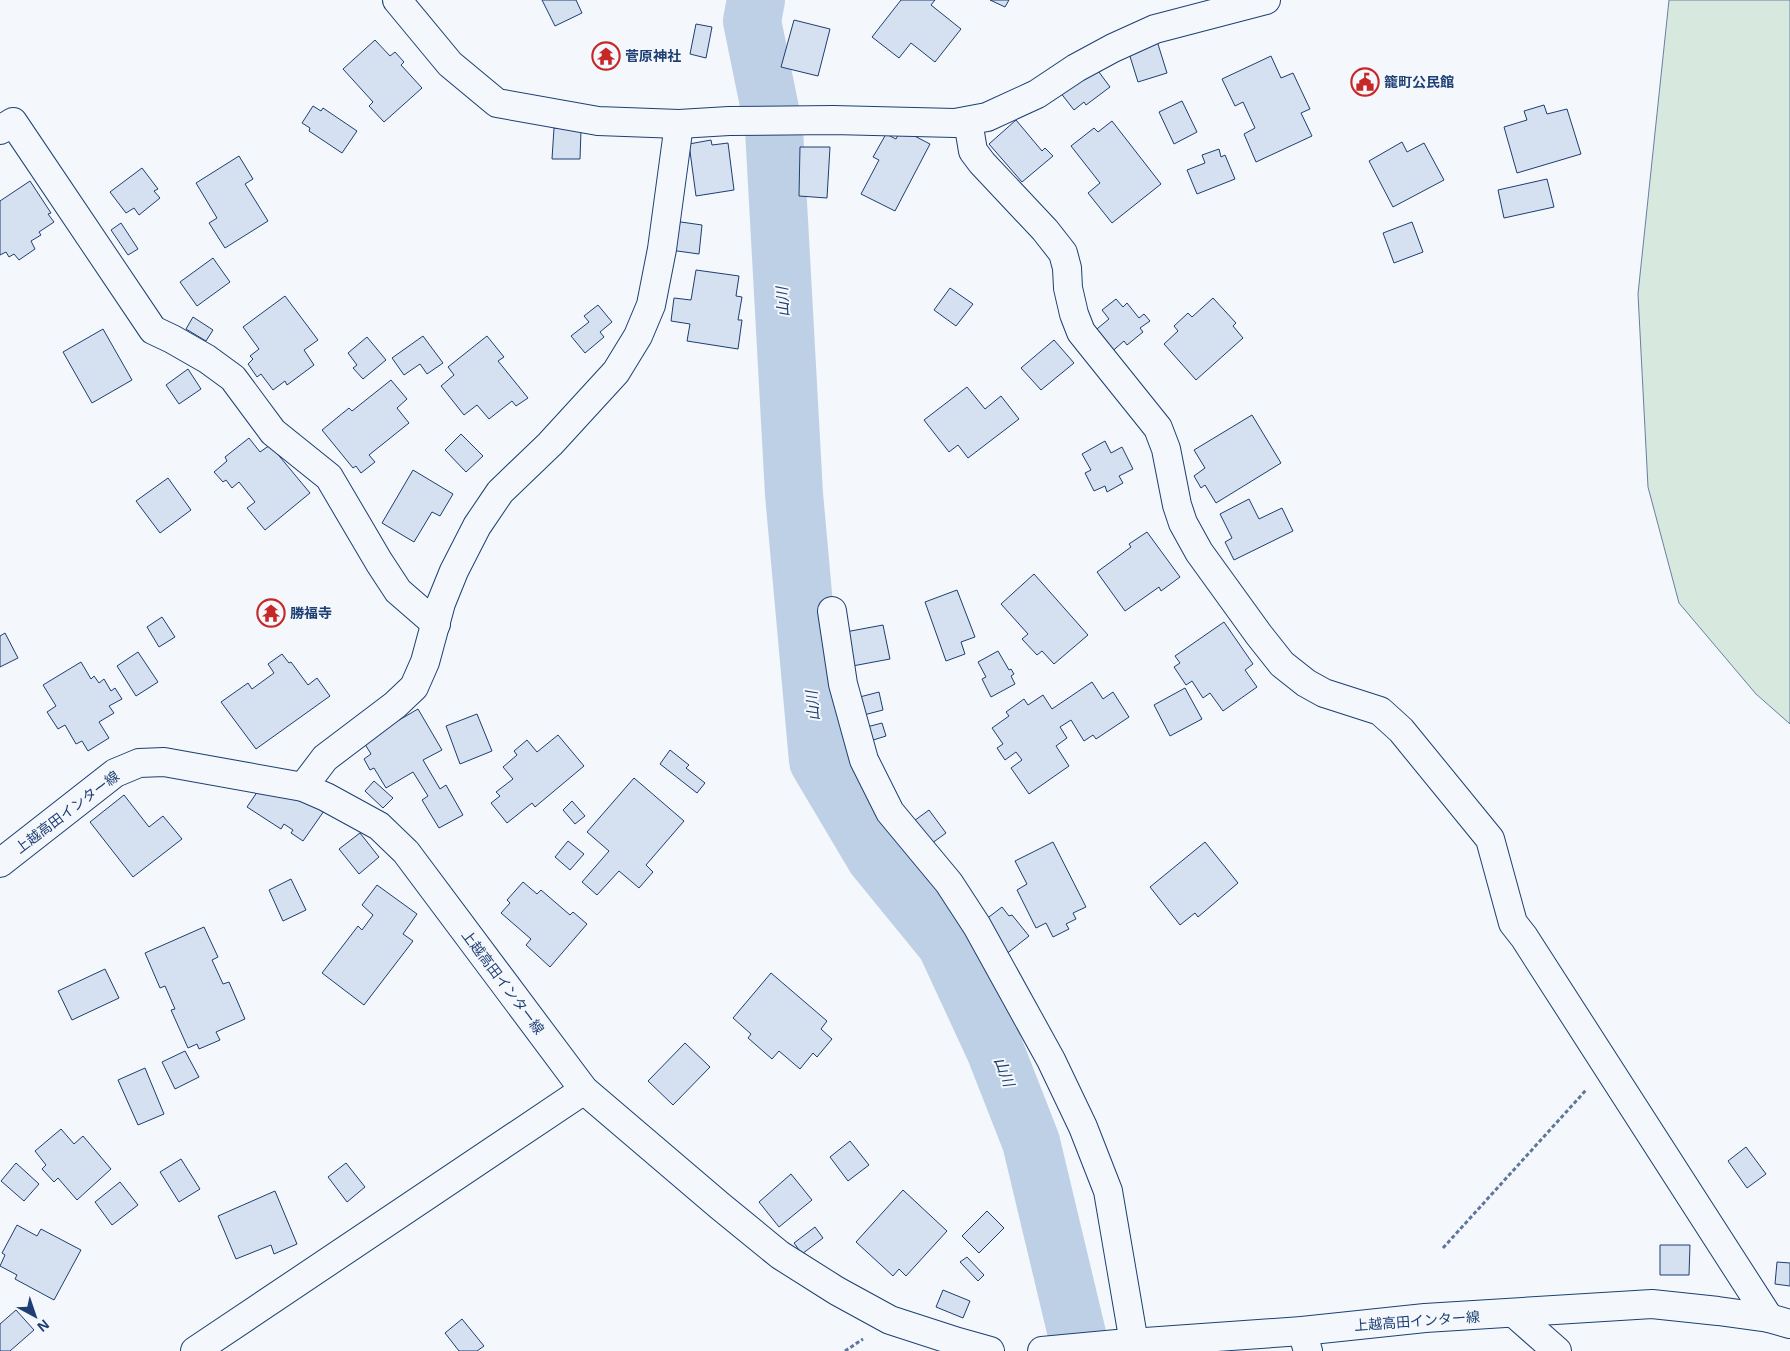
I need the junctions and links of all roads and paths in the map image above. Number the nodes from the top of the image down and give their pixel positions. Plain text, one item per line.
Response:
1 (397, 0) edge
2 (1266, 0) edge
3 (968, 121) junction
4 (680, 124) junction
5 (0, 130) edge
6 (832, 611) dead end
7 (436, 624) junction
8 (303, 787) junction
9 (0, 863) edge
10 (1607, 1066) junction
11 (584, 1090) junction
12 (1443, 1248) dead end
13 (1515, 1314) junction
14 (1780, 1321) edge
15 (1305, 1341) edge
16 (1125, 1344) junction
17 (195, 1351) edge
18 (990, 1351) edge
19 (1042, 1351) edge
20 (1046, 1351) edge
21 (1557, 1351) edge

1 - 4 street
2 - 3 street
3 - 4 street
3 - 10 street
4 - 7 street
5 - 7 street
6 - 16 street
7 - 8 street
8 - 9 street, 上越高田インター線
8 - 11 street, 上越高田インター線
10 - 12 path
10 - 14 street
11 - 17 street
11 - 18 street, 上越高田インター線
13 - 14 street, 上越高田インター線
13 - 15 street, 上越高田インター線
13 - 21 street
15 - 16 street, 上越高田インター線
16 - 20 street, 上越高田インター線
19 - 20 street, 上越高田インター線

